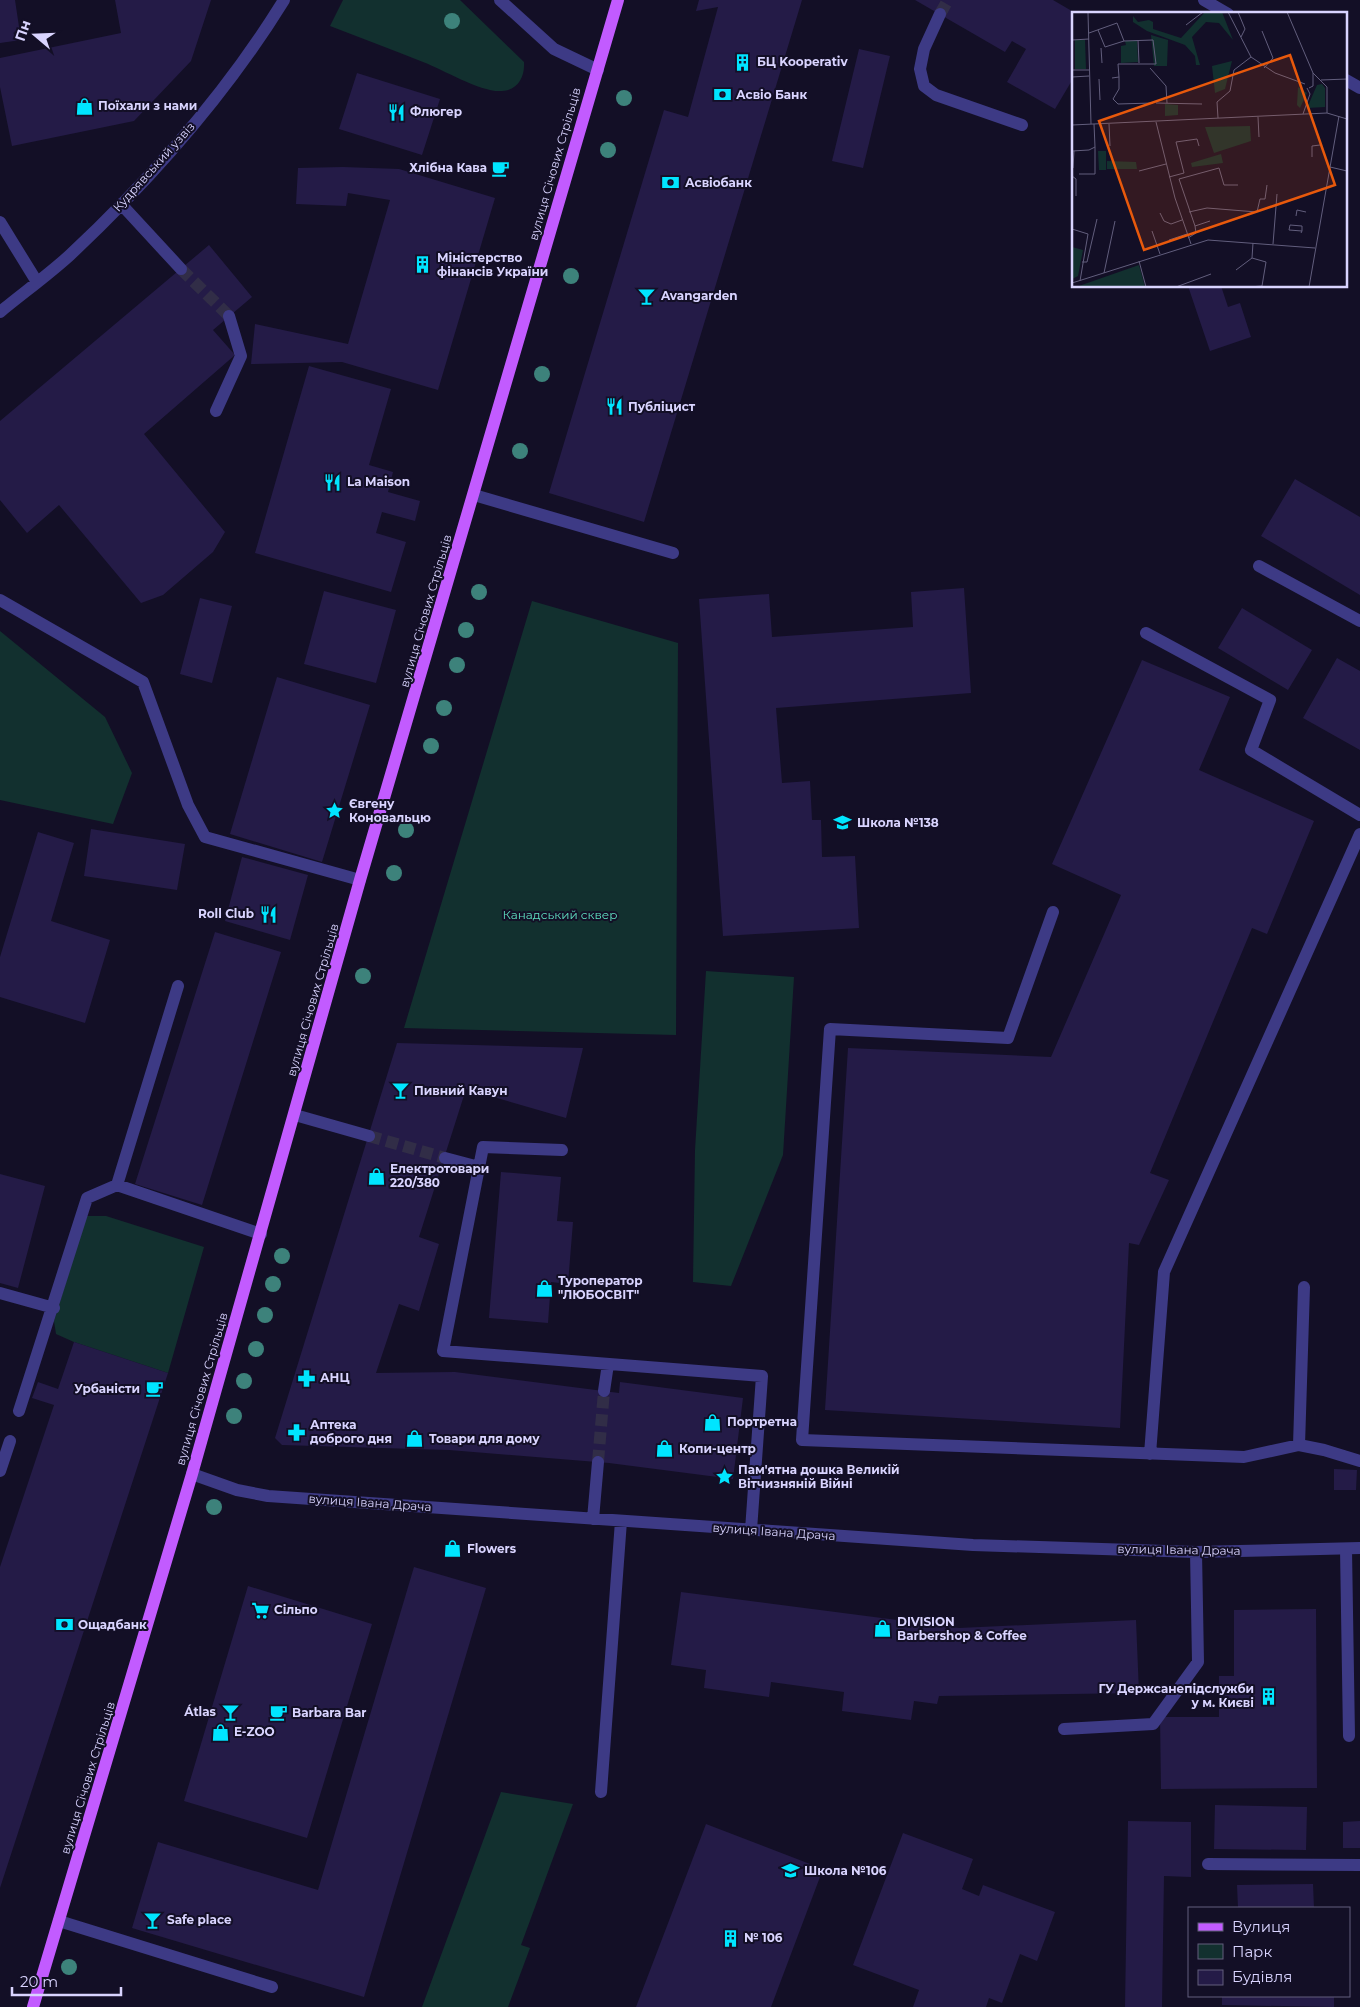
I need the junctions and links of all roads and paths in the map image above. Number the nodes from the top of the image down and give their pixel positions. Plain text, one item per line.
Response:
1 (284, 0) edge
2 (500, 0) edge
3 (618, 0) edge
4 (1204, 0) edge
5 (1225, 12) edge
6 (940, 14) tunnel mouth
7 (598, 70) junction
8 (1348, 81) edge
9 (1360, 88) edge
10 (1022, 125) dead end
11 (121, 204) junction
12 (0, 222) edge
13 (181, 269) tunnel mouth
14 (37, 282) junction
15 (0, 312) edge
16 (229, 316) tunnel mouth
17 (216, 410) dead end
18 (474, 495) junction
19 (673, 553) dead end
20 (1259, 566) dead end
21 (0, 600) edge
22 (1360, 621) edge
23 (1146, 633) dead end
24 (1360, 815) edge
25 (1360, 834) edge
26 (360, 880) junction
27 (1053, 912) dead end
28 (178, 986) dead end
29 (295, 1115) junction
30 (369, 1136) tunnel mouth
31 (562, 1150) dead end
32 (445, 1158) tunnel mouth
33 (479, 1168) junction
34 (117, 1185) junction
35 (261, 1234) junction
36 (1304, 1287) dead end
37 (0, 1293) edge
38 (54, 1308) junction
39 (608, 1364) junction
40 (604, 1391) tunnel mouth
41 (19, 1411) dead end
42 (10, 1441) dead end
43 (1299, 1445) junction
44 (1150, 1454) junction
45 (1360, 1461) edge
46 (598, 1462) tunnel mouth
47 (0, 1471) edge
48 (192, 1474) junction
49 (593, 1519) junction
50 (622, 1521) junction
51 (751, 1530) junction
52 (1360, 1548) edge
53 (1346, 1549) junction
54 (1196, 1552) junction
55 (1064, 1729) dead end
56 (1349, 1736) dead end
57 (601, 1792) dead end
58 (1208, 1864) dead end
59 (1360, 1865) edge
60 (59, 1921) junction
61 (272, 1987) dead end
62 (33, 2007) edge

1 - 11 street, Кудрявський узвіз
2 - 7 street
3 - 7 main road, вулиця Січових Стрільців
4 - 5 street
6 - 10 street
7 - 18 main road, вулиця Січових Стрільців
8 - 9 street
11 - 13 street
11 - 14 street, Кудрявський узвіз
12 - 14 street
14 - 15 street, Кудрявський узвіз
16 - 17 street
18 - 19 street
18 - 26 main road, вулиця Січових Стрільців
20 - 22 street
21 - 26 street
23 - 24 street
25 - 44 street
26 - 29 main road, вулиця Січових Стрільців
27 - 44 street
28 - 34 street
29 - 30 street
29 - 35 main road, вулиця Січових Стрільців
31 - 33 street
32 - 33 street
33 - 39 street
34 - 35 street
34 - 38 street
35 - 48 main road, вулиця Січових Стрільців
36 - 43 street
37 - 38 street
38 - 41 street
39 - 40 street
39 - 51 street
42 - 47 street
43 - 44 street
43 - 45 street
46 - 49 street
48 - 49 street, вулиця Івана Драча
48 - 60 main road, вулиця Січових Стрільців
49 - 50 street, вулиця Івана Драча
50 - 51 street, вулиця Івана Драча
50 - 57 street
51 - 54 street, вулиця Івана Драча
52 - 53 street, вулиця Івана Драча
53 - 54 street, вулиця Івана Драча
53 - 56 street
54 - 55 street
58 - 59 street
60 - 61 street
60 - 62 main road, вулиця Січових Стрільців

